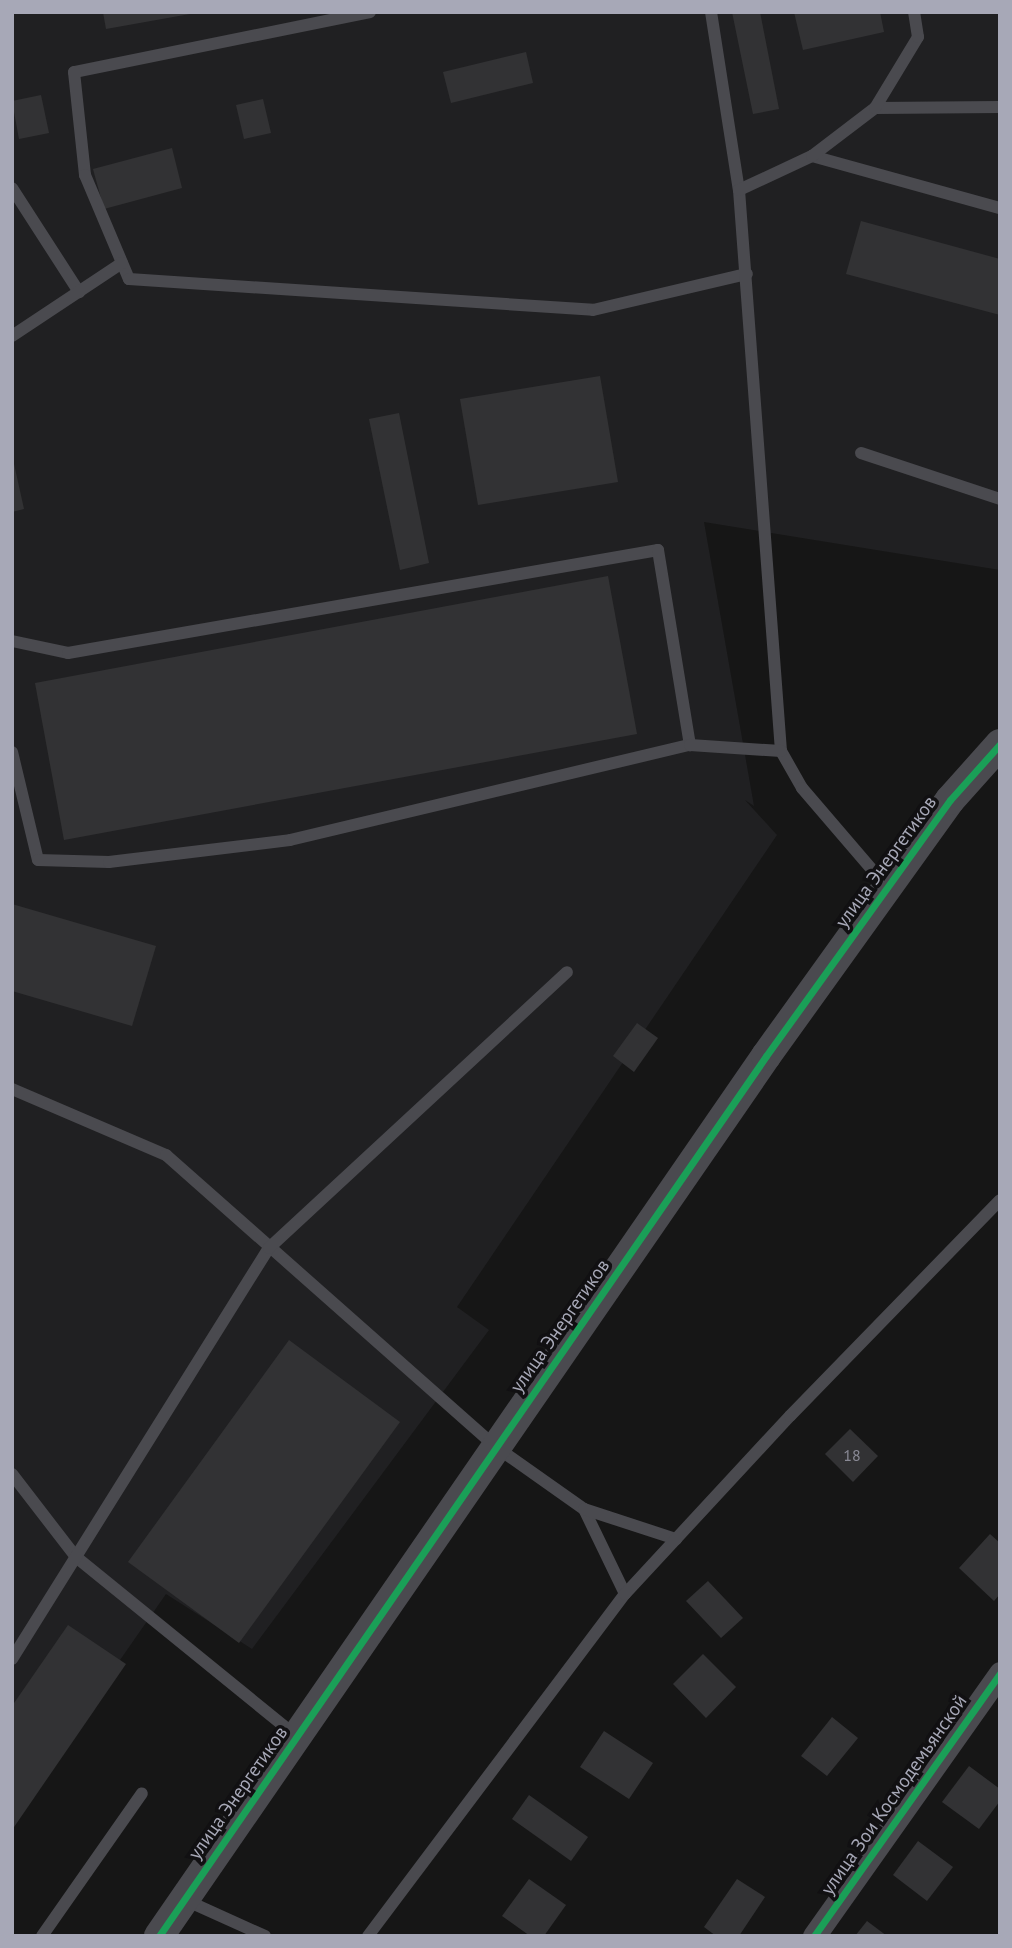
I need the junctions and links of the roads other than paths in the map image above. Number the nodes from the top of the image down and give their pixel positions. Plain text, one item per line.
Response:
1 (370, 12) edge
2 (711, 12) edge
3 (914, 12) edge
4 (356, 14) edge
5 (1000, 107) edge
6 (875, 108) junction
7 (812, 156) junction
8 (12, 188) edge
9 (739, 190) junction
10 (1000, 208) edge
11 (122, 263) junction
12 (747, 274) junction
13 (79, 292) junction
14 (12, 336) edge
15 (861, 453) dead end
16 (1000, 499) edge
17 (12, 641) edge
18 (1000, 744) edge
19 (690, 745) junction
20 (781, 751) junction
21 (12, 752) edge
22 (887, 887) junction
23 (567, 972) dead end
24 (12, 1089) edge
25 (1000, 1200) edge
26 (269, 1248) junction
27 (496, 1447) junction
28 (12, 1474) edge
29 (584, 1509) junction
30 (676, 1539) junction
31 (76, 1557) junction
32 (625, 1594) junction
33 (12, 1659) edge
34 (1000, 1673) edge
35 (296, 1737) junction
36 (142, 1793) dead end
37 (183, 1899) junction
38 (42, 1936) edge
39 (159, 1936) edge
40 (265, 1936) edge
41 (368, 1936) edge
42 (814, 1936) edge

1 - 4 lane
2 - 9 lane
3 - 6 lane
4 - 11 lane
5 - 6 lane
6 - 7 lane
7 - 9 lane
7 - 10 lane
8 - 13 lane
9 - 12 lane
11 - 12 lane
11 - 13 lane
12 - 20 lane
13 - 14 lane
15 - 16 lane
17 - 19 lane
18 - 22 street, улица Энергетиков
19 - 20 lane
19 - 21 lane
20 - 22 lane
22 - 27 street, улица Энергетиков
23 - 26 lane
24 - 26 lane
25 - 30 lane
26 - 27 lane
26 - 31 lane
27 - 29 lane
27 - 35 street, улица Энергетиков
28 - 31 lane
29 - 30 lane
29 - 32 lane
30 - 32 lane
31 - 33 lane
31 - 35 lane
32 - 41 lane
34 - 42 street, улица Зои Космодемьянской
35 - 37 street, улица Энергетиков
36 - 38 lane
37 - 39 street, улица Энергетиков
37 - 40 lane

